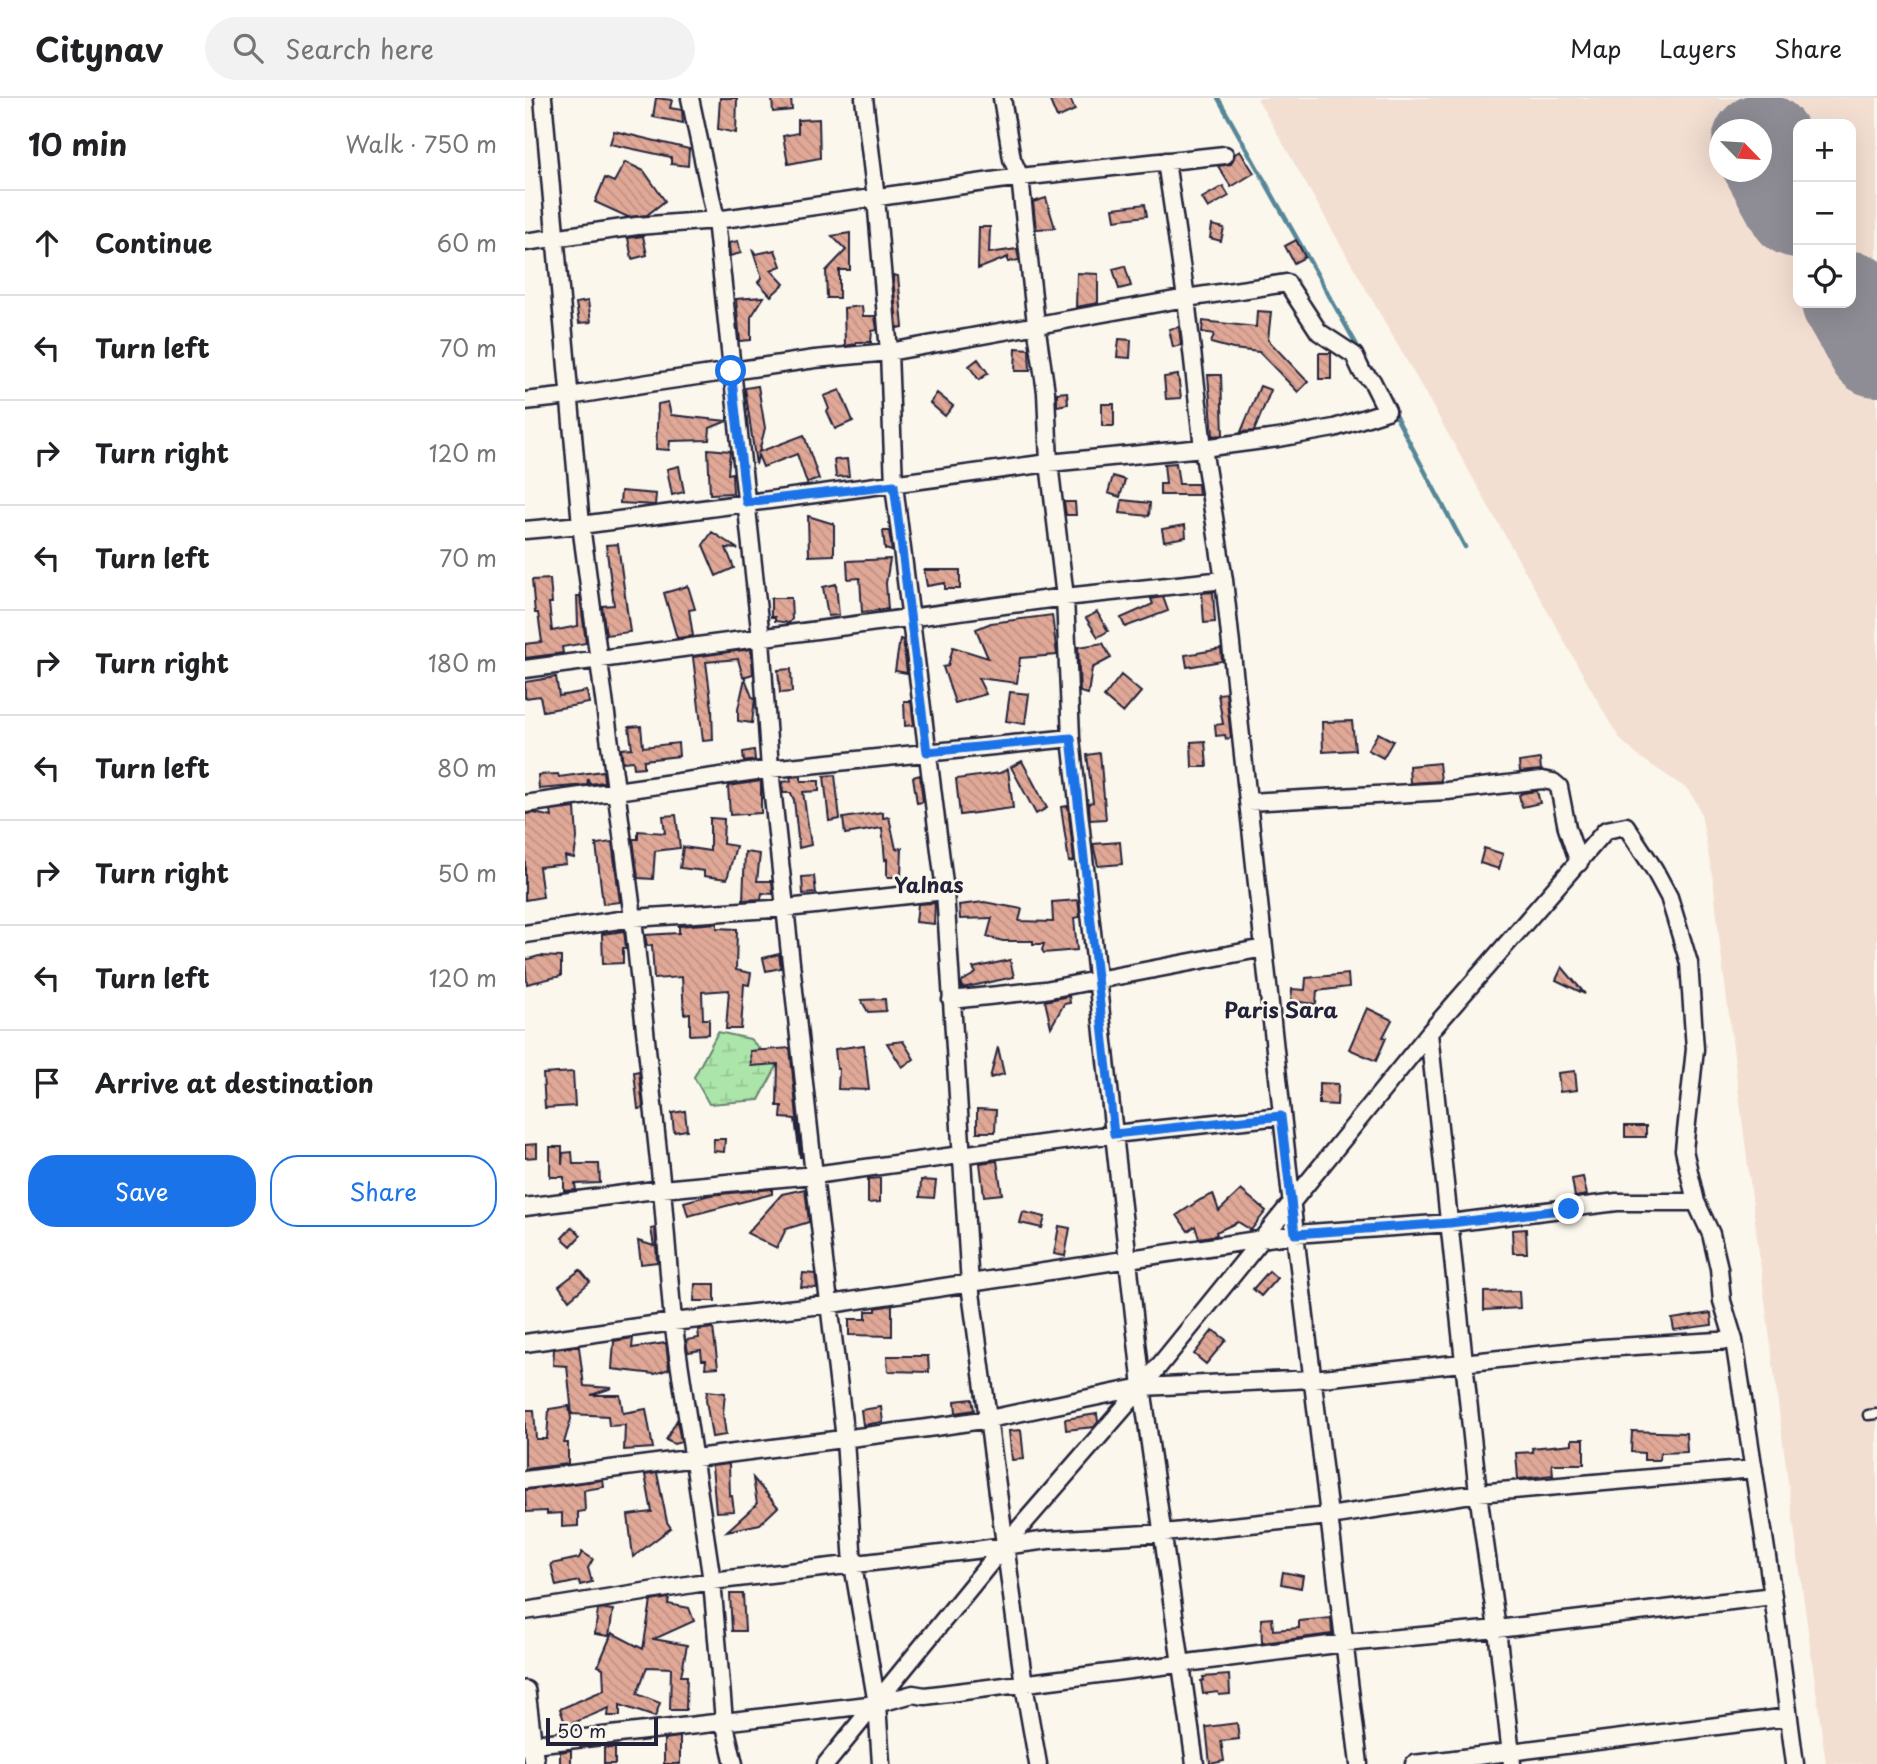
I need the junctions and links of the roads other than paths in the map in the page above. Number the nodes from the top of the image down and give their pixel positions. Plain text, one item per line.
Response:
1 (543, 98) edge
2 (690, 98) edge
3 (863, 98) edge
4 (1002, 98) edge
5 (1225, 155) dead end
6 (1166, 161) junction
7 (1020, 177) junction
8 (876, 198) junction
9 (716, 220) junction
10 (557, 238) junction
11 (525, 242) edge
12 (1186, 298) junction
13 (1036, 324) junction
14 (889, 352) junction
15 (731, 371) junction
16 (570, 396) junction
17 (525, 401) edge
18 (1203, 448) junction
19 (1049, 463) junction
20 (894, 485) junction
21 (746, 502) junction
22 (581, 525) junction
23 (525, 530) edge
24 (1224, 580) junction
25 (1065, 597) junction
26 (910, 619) junction
27 (761, 639) junction
28 (600, 659) junction
29 (525, 669) edge
30 (1071, 738) junction
31 (927, 752) junction
32 (770, 769) junction
33 (618, 791) junction
34 (1248, 802) junction
35 (525, 804) edge
36 (1579, 863) junction
37 (945, 891) junction
38 (787, 908) junction
39 (632, 918) junction
40 (525, 934) edge
41 (1263, 948) junction
42 (1098, 981) junction
43 (951, 1000) junction
44 (1429, 1033) junction
45 (1281, 1116) junction
46 (1114, 1134) junction
47 (960, 1154) junction
48 (814, 1175) junction
49 (662, 1189) junction
50 (1696, 1202) junction
51 (1292, 1203) junction
52 (525, 1207) edge
53 (1450, 1223) junction
54 (1295, 1234) junction
55 (1262, 1239) junction
56 (1130, 1259) junction
57 (970, 1285) junction
58 (831, 1304) junction
59 (673, 1322) junction
60 (1734, 1340) junction
61 (525, 1342) edge
62 (1464, 1362) junction
63 (1313, 1379) junction
64 (1142, 1387) junction
65 (989, 1419) junction
66 (845, 1439) junction
67 (693, 1458) junction
68 (1754, 1469) junction
69 (525, 1480) edge
70 (1478, 1493) junction
71 (1329, 1517) junction
72 (1164, 1533) junction
73 (1004, 1546) junction
74 (853, 1565) junction
75 (712, 1581) junction
76 (1773, 1596) junction
77 (525, 1611) edge
78 (1497, 1629) junction
79 (1345, 1643) junction
80 (1180, 1663) junction
81 (1024, 1685) junction
82 (525, 1691) edge
83 (877, 1704) junction
84 (1789, 1717) junction
85 (724, 1721) junction
86 (530, 1751) edge
87 (1511, 1757) edge
88 (734, 1764) edge
89 (826, 1764) edge
90 (881, 1764) edge
91 (1038, 1764) edge
92 (1195, 1764) edge
93 (1359, 1764) edge
94 (1414, 1764) edge
95 (1795, 1764) edge

1 - 10 street
2 - 9 street
3 - 8 street
4 - 7 street
5 - 6 street
6 - 7 street
6 - 12 street
7 - 8 street
7 - 13 street
8 - 9 street
8 - 14 street
9 - 10 street
9 - 15 street
10 - 11 street
10 - 16 street
12 - 13 street
12 - 18 street
12 - 18 street
13 - 14 street
13 - 19 street
14 - 15 street
14 - 20 street
15 - 16 street
15 - 21 street
16 - 17 street
16 - 22 street
18 - 19 street
18 - 24 street
19 - 20 street
19 - 25 street
20 - 21 street
20 - 26 street
21 - 22 street
21 - 27 street
22 - 23 street
22 - 28 street
24 - 25 street
24 - 34 street
25 - 26 street
25 - 30 street
26 - 27 street
26 - 31 street
27 - 28 street
27 - 32 street
28 - 29 street
28 - 33 street
30 - 31 street
30 - 42 street
31 - 32 street
31 - 37 street
32 - 33 street
32 - 38 street
33 - 35 street
33 - 39 street
34 - 36 street
34 - 41 street
36 - 44 street
36 - 50 street
37 - 38 street
37 - 43 street
38 - 39 street
38 - 48 street
39 - 40 street
39 - 49 street
41 - 42 street
41 - 45 street
42 - 43 street
42 - 46 street
43 - 47 street
44 - 51 street
44 - 53 street
45 - 46 street
45 - 51 street
46 - 47 street
46 - 56 street
47 - 48 street
47 - 57 street
48 - 49 street
48 - 58 street
49 - 52 street
49 - 59 street
50 - 53 street
50 - 60 street
51 - 54 street
51 - 55 street
53 - 54 street
53 - 62 street
54 - 55 street
54 - 63 street
55 - 56 street
55 - 64 street
56 - 57 street
56 - 64 street
57 - 58 street
57 - 65 street
58 - 59 street
58 - 66 street
59 - 61 street
59 - 67 street
60 - 62 street
60 - 68 street
62 - 63 street
62 - 70 street
63 - 64 street
63 - 71 street
64 - 65 street
64 - 72 street
64 - 73 street
65 - 66 street
65 - 73 street
66 - 67 street
66 - 74 street
67 - 69 street
67 - 75 street
68 - 70 street
68 - 76 street
70 - 71 street
70 - 78 street
71 - 72 street
71 - 79 street
72 - 73 street
72 - 80 street
73 - 74 street
73 - 81 street
73 - 83 street
74 - 75 street
74 - 83 street
75 - 77 street
75 - 85 street
76 - 78 street
76 - 84 street
78 - 79 street
78 - 87 street
79 - 80 street
79 - 93 street
80 - 81 street
80 - 92 street
81 - 83 street
81 - 91 street
82 - 86 street
83 - 85 street
83 - 89 street
83 - 90 street
84 - 87 street
84 - 95 street
85 - 86 street
85 - 88 street
87 - 94 street

